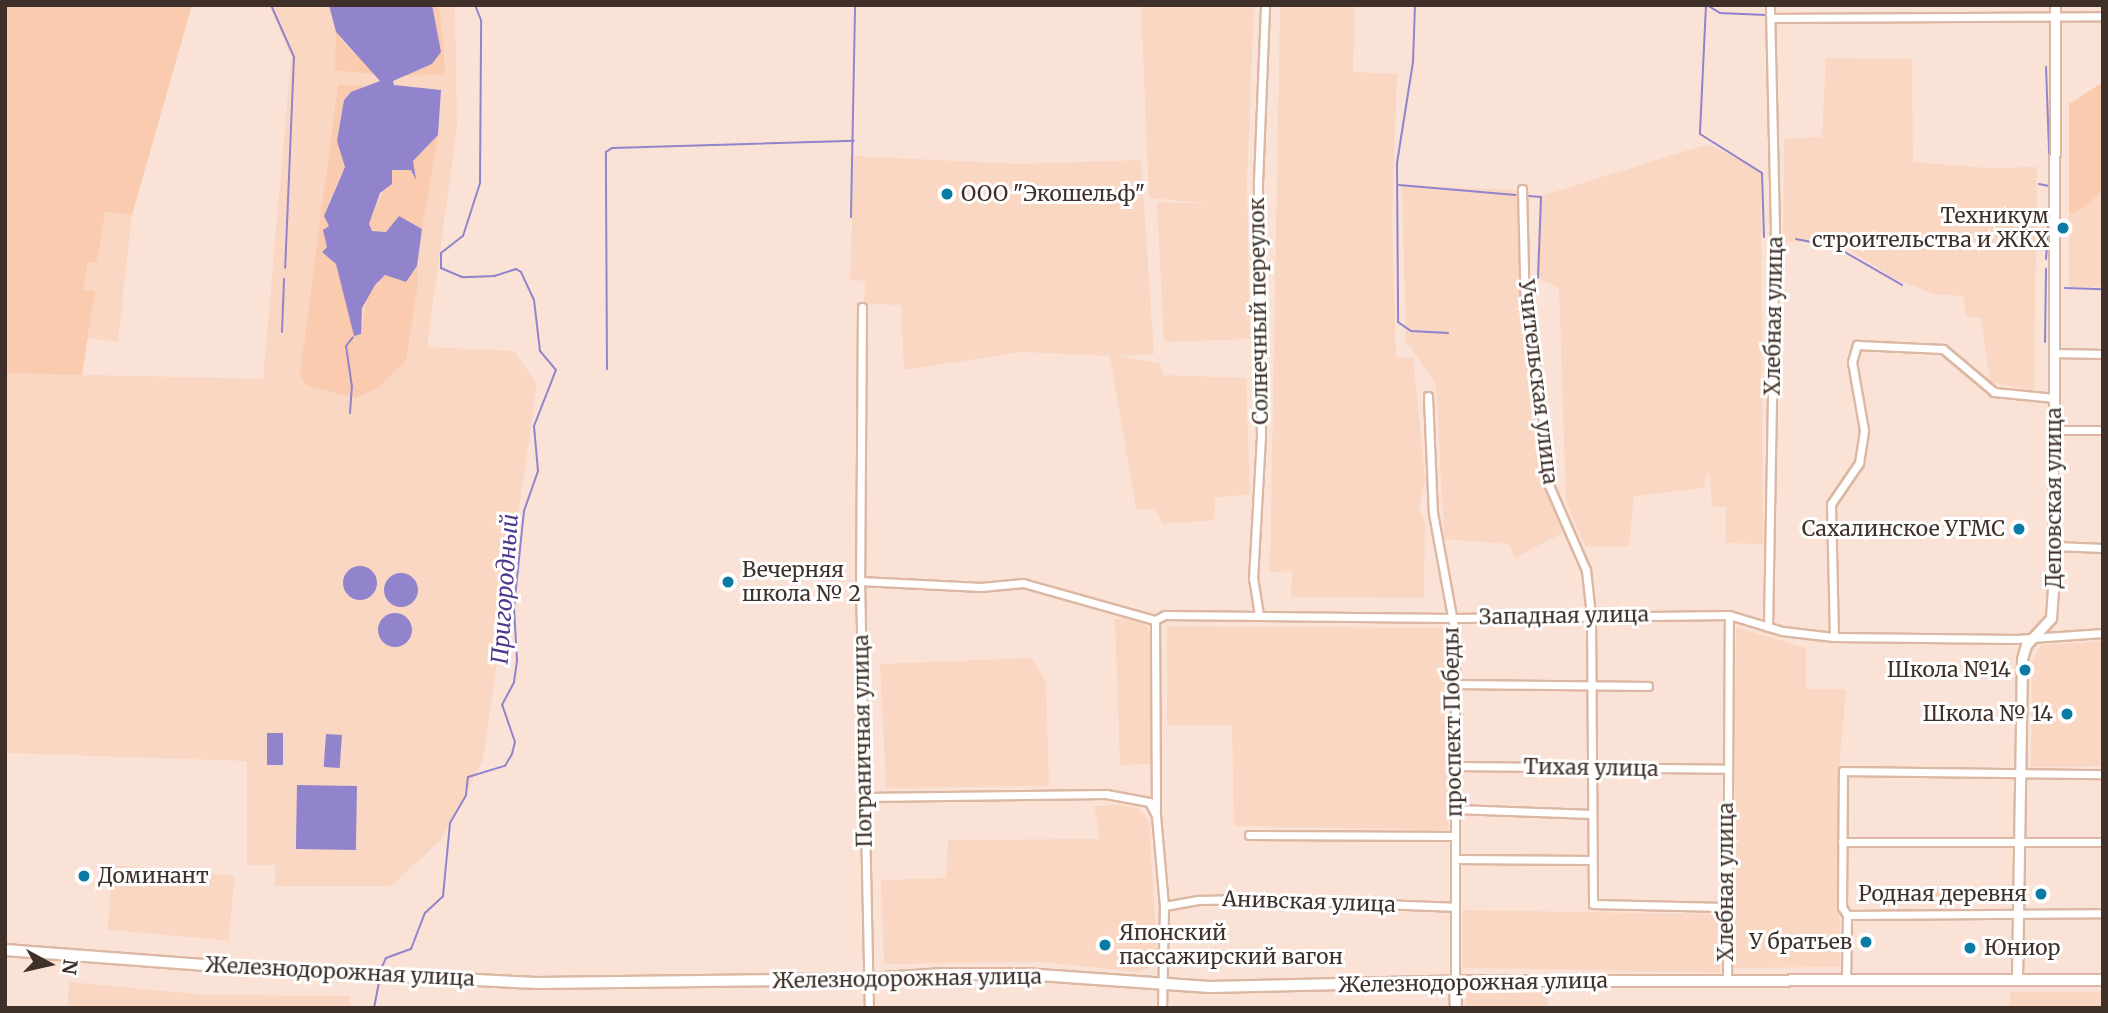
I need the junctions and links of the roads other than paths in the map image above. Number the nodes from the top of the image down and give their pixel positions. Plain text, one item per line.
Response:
1 (1265, 5) edge
2 (1770, 5) edge
3 (2055, 5) edge
4 (1876, 9) edge
5 (2055, 16) junction
6 (2103, 16) edge
7 (1771, 18) junction
8 (1522, 189) dead end
9 (862, 307) dead end
10 (2054, 353) junction
11 (2103, 354) edge
12 (1428, 396) dead end
13 (2055, 398) junction
14 (2055, 430) junction
15 (2103, 430) edge
16 (2054, 546) junction
17 (2103, 548) edge
18 (860, 581) junction
19 (1259, 615) junction
20 (1591, 615) junction
21 (1728, 615) junction
22 (1453, 618) junction
23 (1155, 620) junction
24 (1768, 627) junction
25 (2103, 633) edge
26 (1834, 637) junction
27 (2033, 637) junction
28 (1456, 684) junction
29 (1591, 684) junction
30 (1648, 686) dead end
31 (1456, 766) junction
32 (1726, 769) junction
33 (1594, 770) junction
34 (2019, 774) junction
35 (2103, 774) edge
36 (863, 797) junction
37 (1455, 809) junction
38 (1592, 814) junction
39 (1156, 815) junction
40 (1248, 835) dead end
41 (1454, 836) junction
42 (1842, 842) junction
43 (2017, 842) junction
44 (2103, 842) edge
45 (1455, 859) junction
46 (1591, 860) junction
47 (1164, 906) junction
48 (1724, 907) junction
49 (1455, 908) junction
50 (2017, 912) junction
51 (2103, 913) edge
52 (1847, 915) junction
53 (5, 950) edge
54 (868, 979) junction
55 (2017, 979) junction
56 (2103, 980) edge
57 (1727, 981) junction
58 (1846, 981) junction
59 (1455, 982) junction
60 (1165, 985) junction
61 (869, 1008) edge
62 (1162, 1008) edge
63 (1456, 1008) edge

1 - 19 street, Солнечный переулок
2 - 7 street, Хлебная улица
3 - 5 street, Деповская улица
4 - 5 street
4 - 7 street
5 - 6 street
5 - 10 street, Деповская улица
7 - 24 street, Хлебная улица
8 - 20 street, Учительская улица
9 - 18 street, Пограничная улица
10 - 11 street
10 - 13 street, Деповская улица
12 - 22 street, проспект Победы
13 - 14 street, Деповская улица
13 - 26 street
14 - 15 street
14 - 16 street, Деповская улица
16 - 17 street
16 - 27 street, Деповская улица
18 - 23 street, Западная улица
18 - 36 street, Пограничная улица
19 - 22 street, Западная улица
19 - 23 street, Западная улица
20 - 21 street, Западная улица
20 - 22 street, Западная улица
20 - 29 street, Учительская улица
21 - 24 street, Западная улица
21 - 32 street, Хлебная улица
22 - 28 street, проспект Победы
23 - 39 street
24 - 26 street, Западная улица
25 - 27 street, Западная улица
26 - 27 street, Западная улица
27 - 34 street, Деповская улица
28 - 29 street
28 - 31 street, проспект Победы
29 - 30 street
29 - 33 street, Учительская улица
31 - 33 street, Тихая улица
31 - 37 street, проспект Победы
32 - 33 street, Тихая улица
32 - 48 street, Хлебная улица
33 - 38 street, Учительская улица
34 - 35 street
34 - 42 street
34 - 43 street, Деповская улица
36 - 39 street
36 - 54 street, Пограничная улица
37 - 38 street
37 - 41 street, проспект Победы
38 - 46 street, Учительская улица
39 - 47 street
40 - 41 street
41 - 45 street, проспект Победы
42 - 43 street
42 - 52 street
43 - 44 street
43 - 50 street, Деповская улица
45 - 46 street
45 - 49 street, проспект Победы
46 - 48 street, Учительская улица
47 - 49 street, Анивская улица
47 - 60 street
48 - 57 street, Хлебная улица
49 - 59 street, проспект Победы
50 - 51 street
50 - 52 street
50 - 55 street, Деповская улица
52 - 58 street
53 - 54 main road, Железнодорожная улица
54 - 60 main road, Железнодорожная улица
54 - 61 street, Пограничная улица
55 - 56 main road, Железнодорожная улица
55 - 58 main road, Железнодорожная улица
57 - 58 main road, Железнодорожная улица
57 - 59 main road, Железнодорожная улица
59 - 60 main road, Железнодорожная улица
59 - 63 main road, проспект Победы
60 - 62 street

